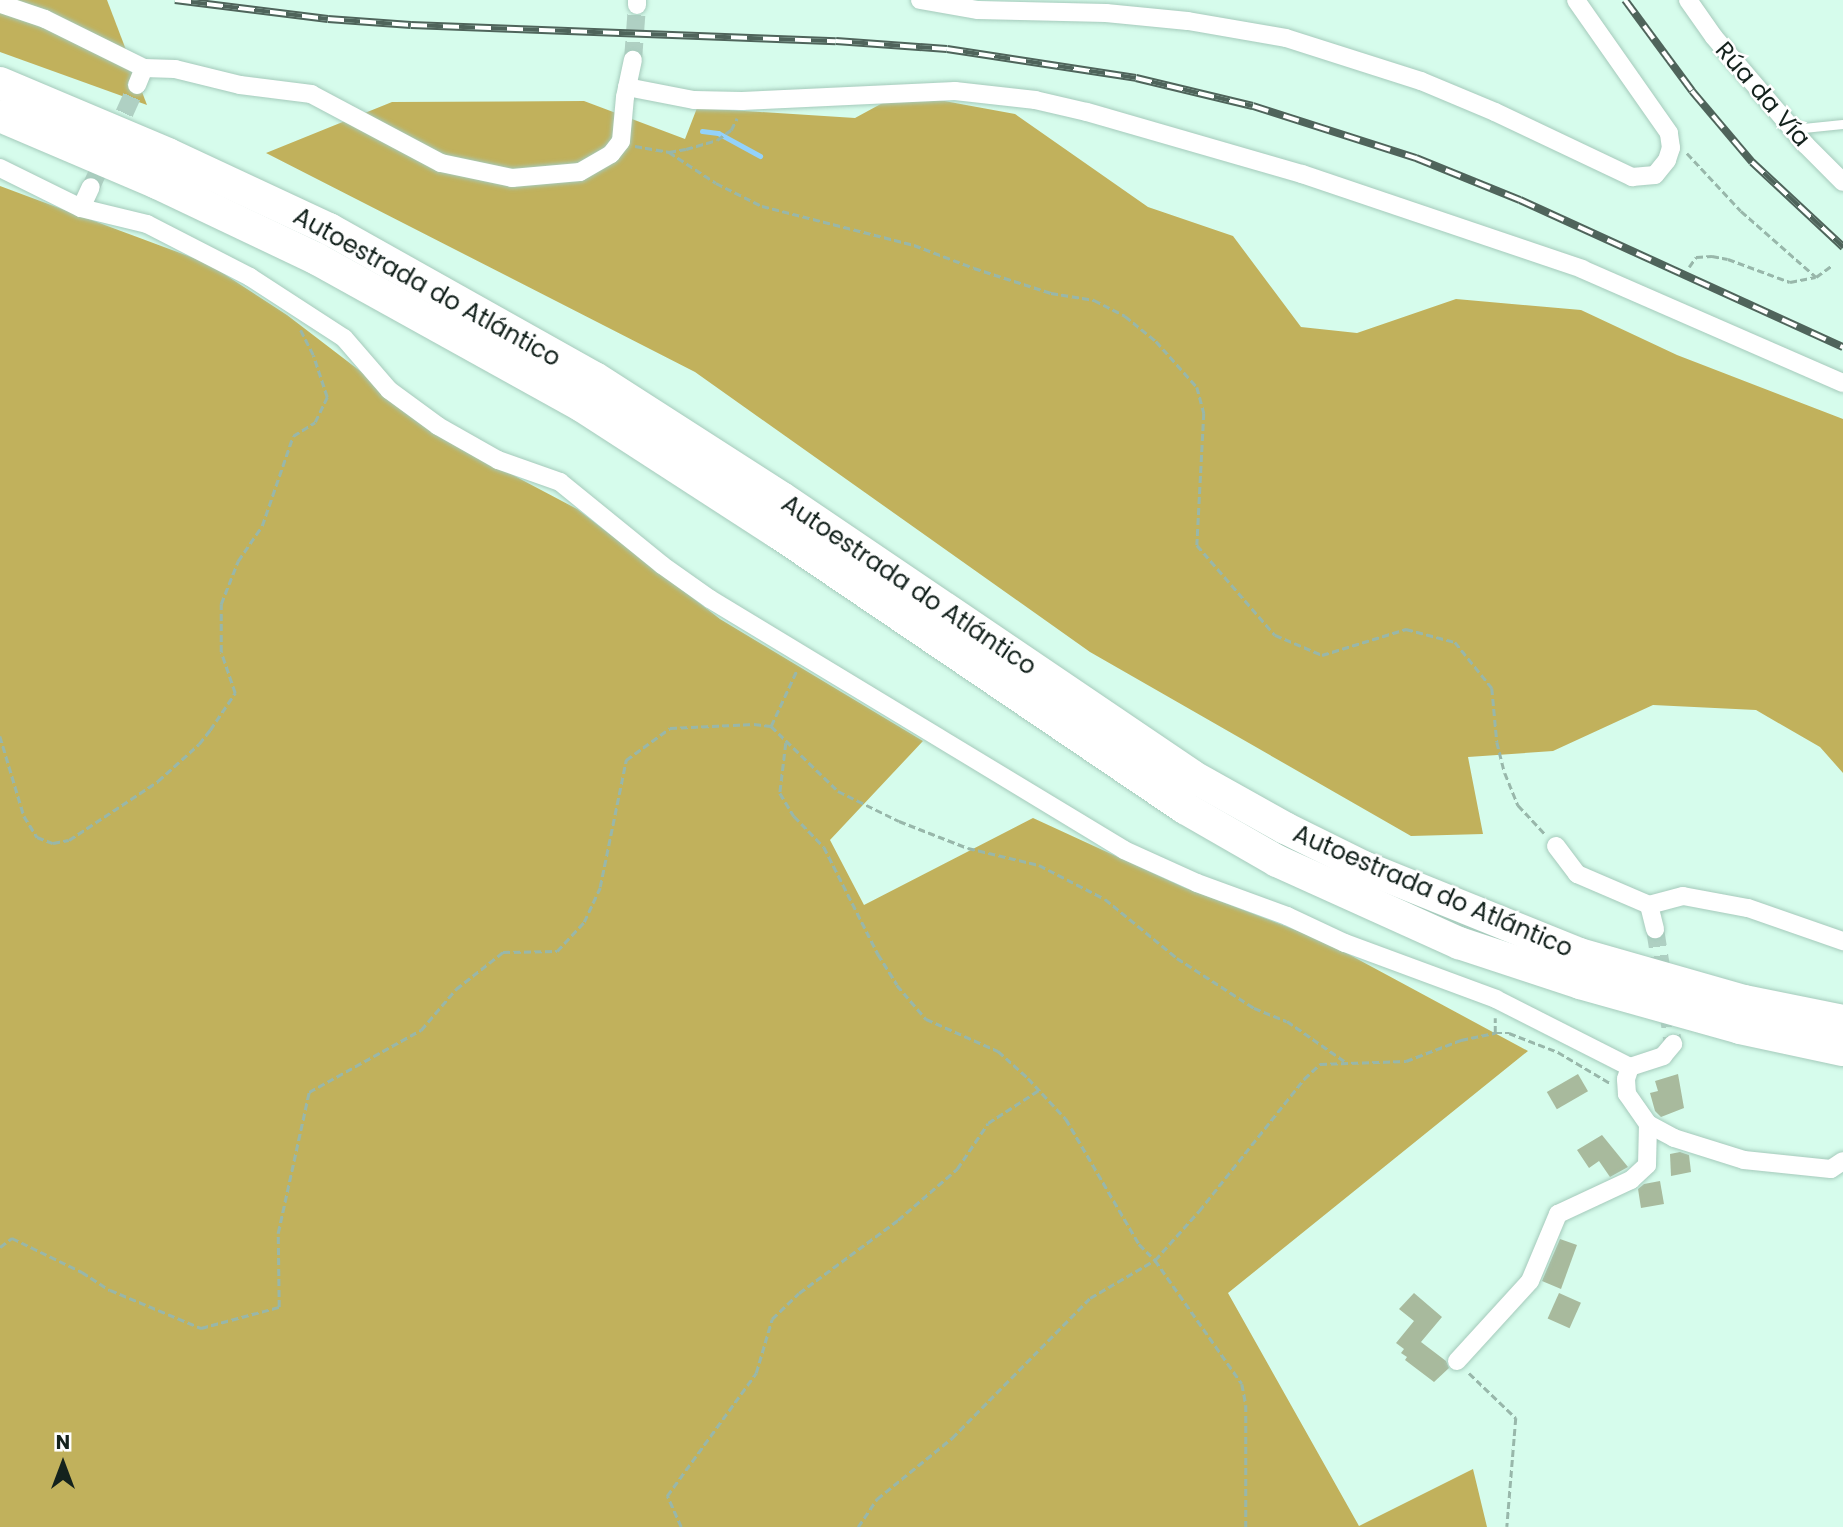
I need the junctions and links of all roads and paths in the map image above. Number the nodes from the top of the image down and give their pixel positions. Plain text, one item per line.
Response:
1 (920, 0) edge
2 (1576, 0) edge
3 (1688, 0) edge
4 (1, 4) edge
5 (633, 60) tunnel mouth
6 (144, 68) junction
7 (0, 83) edge
8 (137, 85) tunnel mouth
9 (626, 92) junction
10 (0, 116) edge
11 (1843, 124) edge
12 (1793, 129) junction
13 (731, 130) dead end
14 (1668, 133) junction
15 (621, 141) junction
16 (669, 152) junction
17 (0, 168) edge
18 (1843, 182) edge
19 (91, 187) tunnel mouth
20 (81, 208) junction
21 (1831, 266) dead end
22 (1689, 267) dead end
23 (1816, 278) junction
24 (293, 307) junction
25 (1843, 383) edge
26 (804, 657) junction
27 (771, 726) junction
28 (0, 736) edge
29 (786, 742) junction
30 (1556, 846) joint
31 (1649, 905) junction
32 (1655, 929) tunnel mouth
33 (1843, 941) edge
34 (1843, 1021) edge
35 (1673, 1044) dead end
36 (1843, 1050) edge
37 (1347, 1063) junction
38 (1630, 1067) junction
39 (1039, 1090) junction
40 (1627, 1094) junction
41 (1648, 1124) junction
42 (1843, 1161) edge
43 (0, 1247) edge
44 (1155, 1260) junction
45 (1457, 1361) joint
46 (681, 1527) edge
47 (858, 1527) edge
48 (1246, 1527) edge
49 (1507, 1527) edge

1 - 14 street
2 - 14 street
3 - 12 street, Rúa da Vía
4 - 6 street
5 - 9 street
6 - 8 street
6 - 15 street
7 - 34 highway, Autoestrada do Atlántico
9 - 15 street
9 - 25 street
10 - 36 highway, Autoestrada do Atlántico
11 - 12 lane
12 - 18 street, Rúa da Vía
13 - 16 path
14 - 23 path
15 - 16 path
16 - 30 path
17 - 20 street
19 - 20 street
20 - 24 street
21 - 23 path
22 - 23 path
24 - 26 street
24 - 28 path
26 - 27 path
26 - 38 street
27 - 29 path
27 - 43 path
29 - 37 path
29 - 39 path
30 - 31 street
31 - 32 street
31 - 33 street
35 - 38 street
37 - 40 path
37 - 44 path
38 - 40 street
39 - 44 path
39 - 46 path
40 - 41 street
41 - 42 street
41 - 45 street
44 - 47 path
44 - 48 path
45 - 49 path

